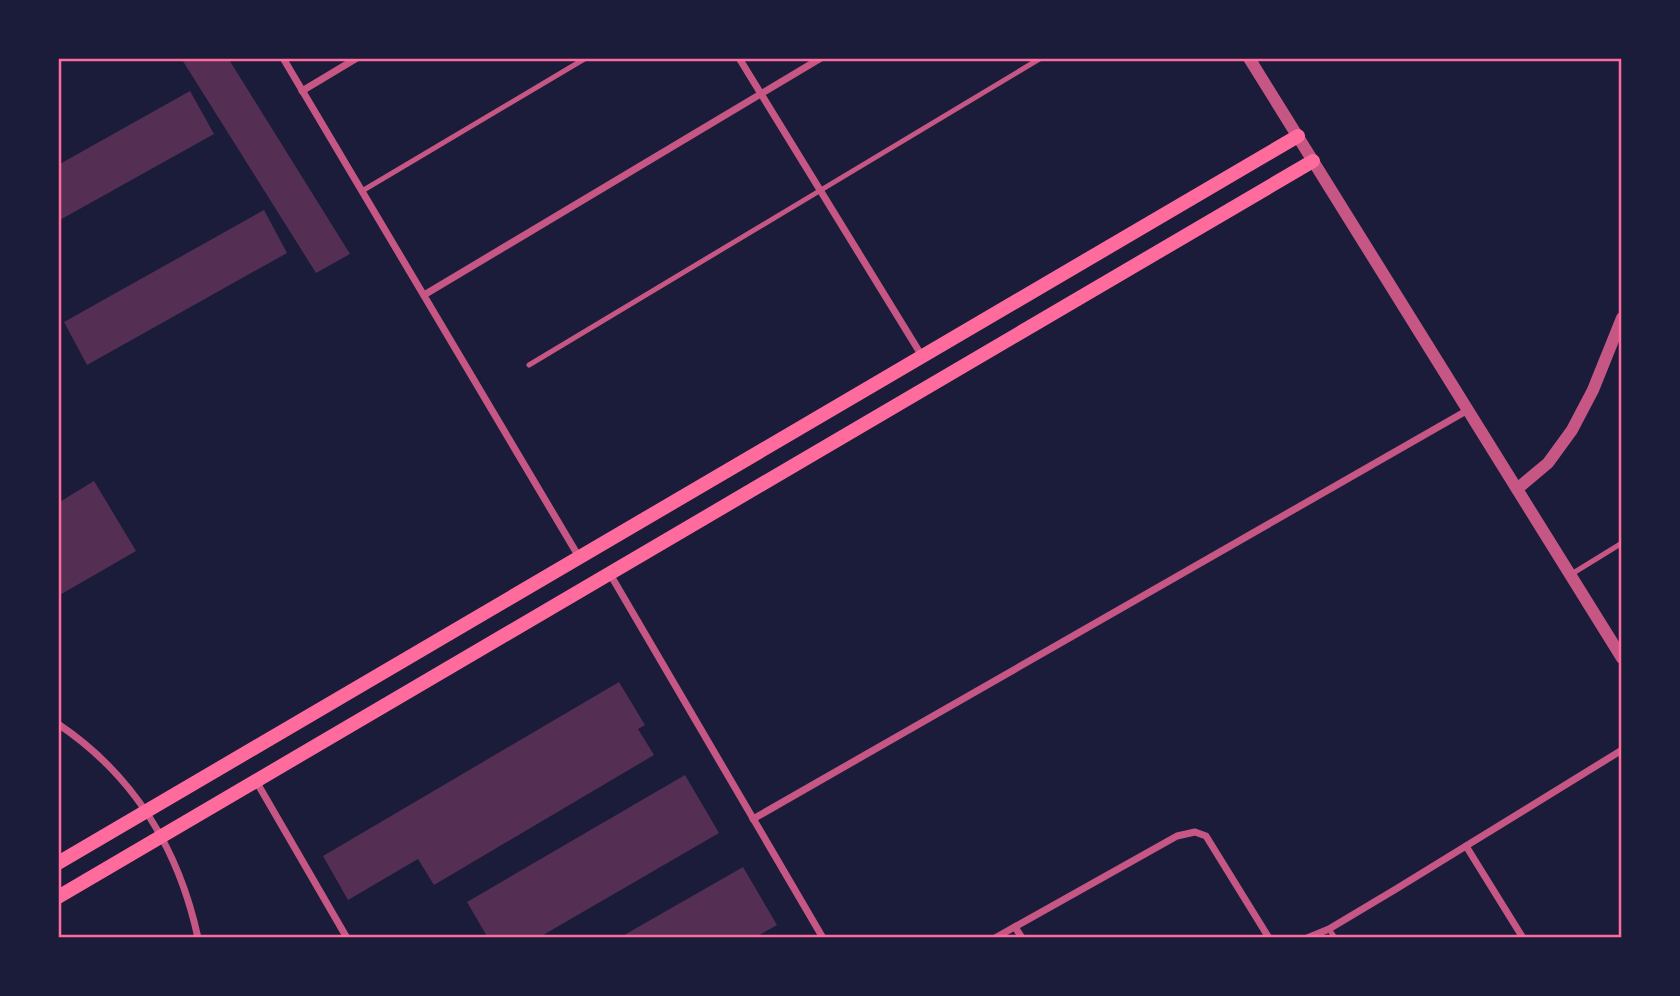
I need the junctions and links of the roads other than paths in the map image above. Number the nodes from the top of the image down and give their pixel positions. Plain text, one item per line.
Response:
1 (283, 58) edge
2 (357, 58) edge
3 (586, 58) edge
4 (739, 58) edge
5 (821, 58) edge
6 (1041, 58) edge
7 (1249, 58) edge
8 (302, 90) junction
9 (761, 94) junction
10 (1298, 136) junction
11 (1313, 161) junction
12 (820, 190) junction
13 (362, 191) junction
14 (424, 295) junction
15 (1622, 318) edge
16 (922, 356) junction
17 (528, 365) dead end
18 (1468, 410) junction
19 (1517, 489) junction
20 (1622, 543) edge
21 (579, 557) junction
22 (610, 574) junction
23 (1570, 575) junction
24 (1622, 658) edge
25 (58, 724) edge
26 (1622, 750) edge
27 (256, 781) junction
28 (147, 810) junction
29 (753, 819) junction
30 (162, 836) junction
31 (1466, 846) junction
32 (58, 863) edge
33 (58, 897) edge
34 (1015, 927) junction
35 (1329, 929) junction
36 (198, 938) edge
37 (347, 938) edge
38 (823, 938) edge
39 (995, 938) edge
40 (1022, 938) edge
41 (1269, 938) edge
42 (1307, 938) edge
43 (1335, 938) edge
44 (1522, 938) edge

1 - 8 street
2 - 8 street
3 - 13 lane
4 - 9 street
5 - 9 street
6 - 12 lane
7 - 10 street
8 - 13 street
9 - 12 street
9 - 14 street
10 - 11 street
10 - 16 main road
11 - 18 street
11 - 22 main road
12 - 16 street
12 - 17 lane
13 - 14 street
14 - 21 street
15 - 19 street
16 - 21 main road
18 - 19 street
18 - 29 street
19 - 23 street
20 - 23 lane
21 - 28 main road
22 - 27 main road
22 - 29 street
23 - 24 street
25 - 28 street
26 - 31 street
27 - 30 main road
27 - 37 street
28 - 30 street
28 - 32 main road
29 - 38 street
30 - 33 main road
30 - 36 street
31 - 35 street
31 - 44 street
34 - 39 street
34 - 40 street
34 - 41 street
35 - 42 street
35 - 43 lane

